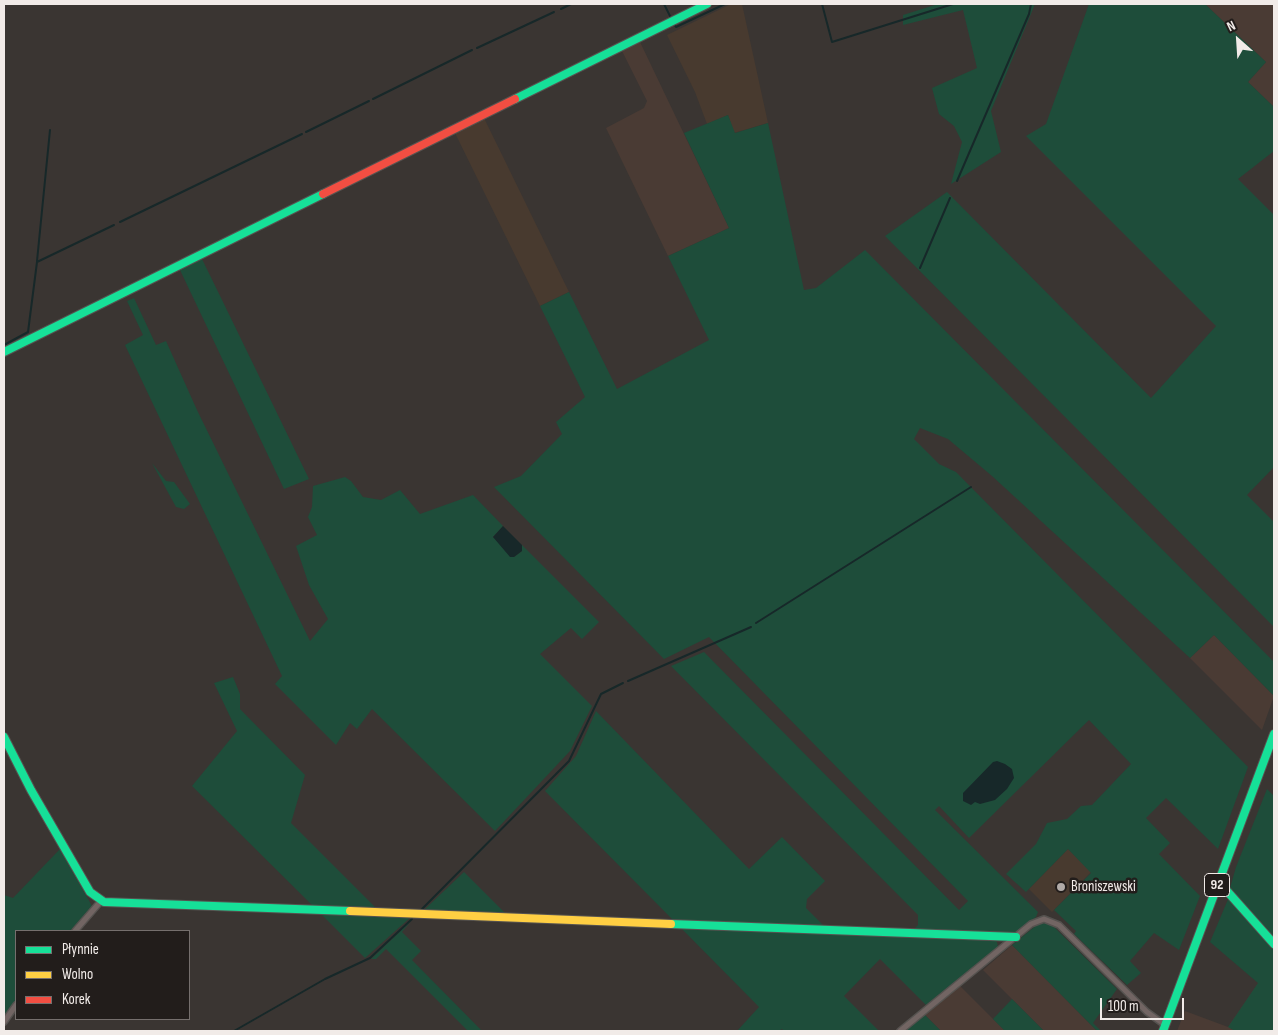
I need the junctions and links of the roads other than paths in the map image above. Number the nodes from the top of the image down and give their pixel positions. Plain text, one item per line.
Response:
1 (707, 4) edge
2 (4, 352) edge
3 (1274, 734) edge
4 (4, 737) edge
5 (1217, 886) junction
6 (101, 901) junction
7 (76, 930) edge
8 (1016, 937) junction
9 (1274, 944) edge
10 (15, 1006) edge
11 (4, 1022) edge
12 (1164, 1028) edge
13 (900, 1031) edge

1 - 2 street
3 - 5 street, 92
4 - 6 street
5 - 9 street
5 - 12 street, 92
6 - 7 street
6 - 8 street
8 - 12 street
8 - 13 street
10 - 11 street

